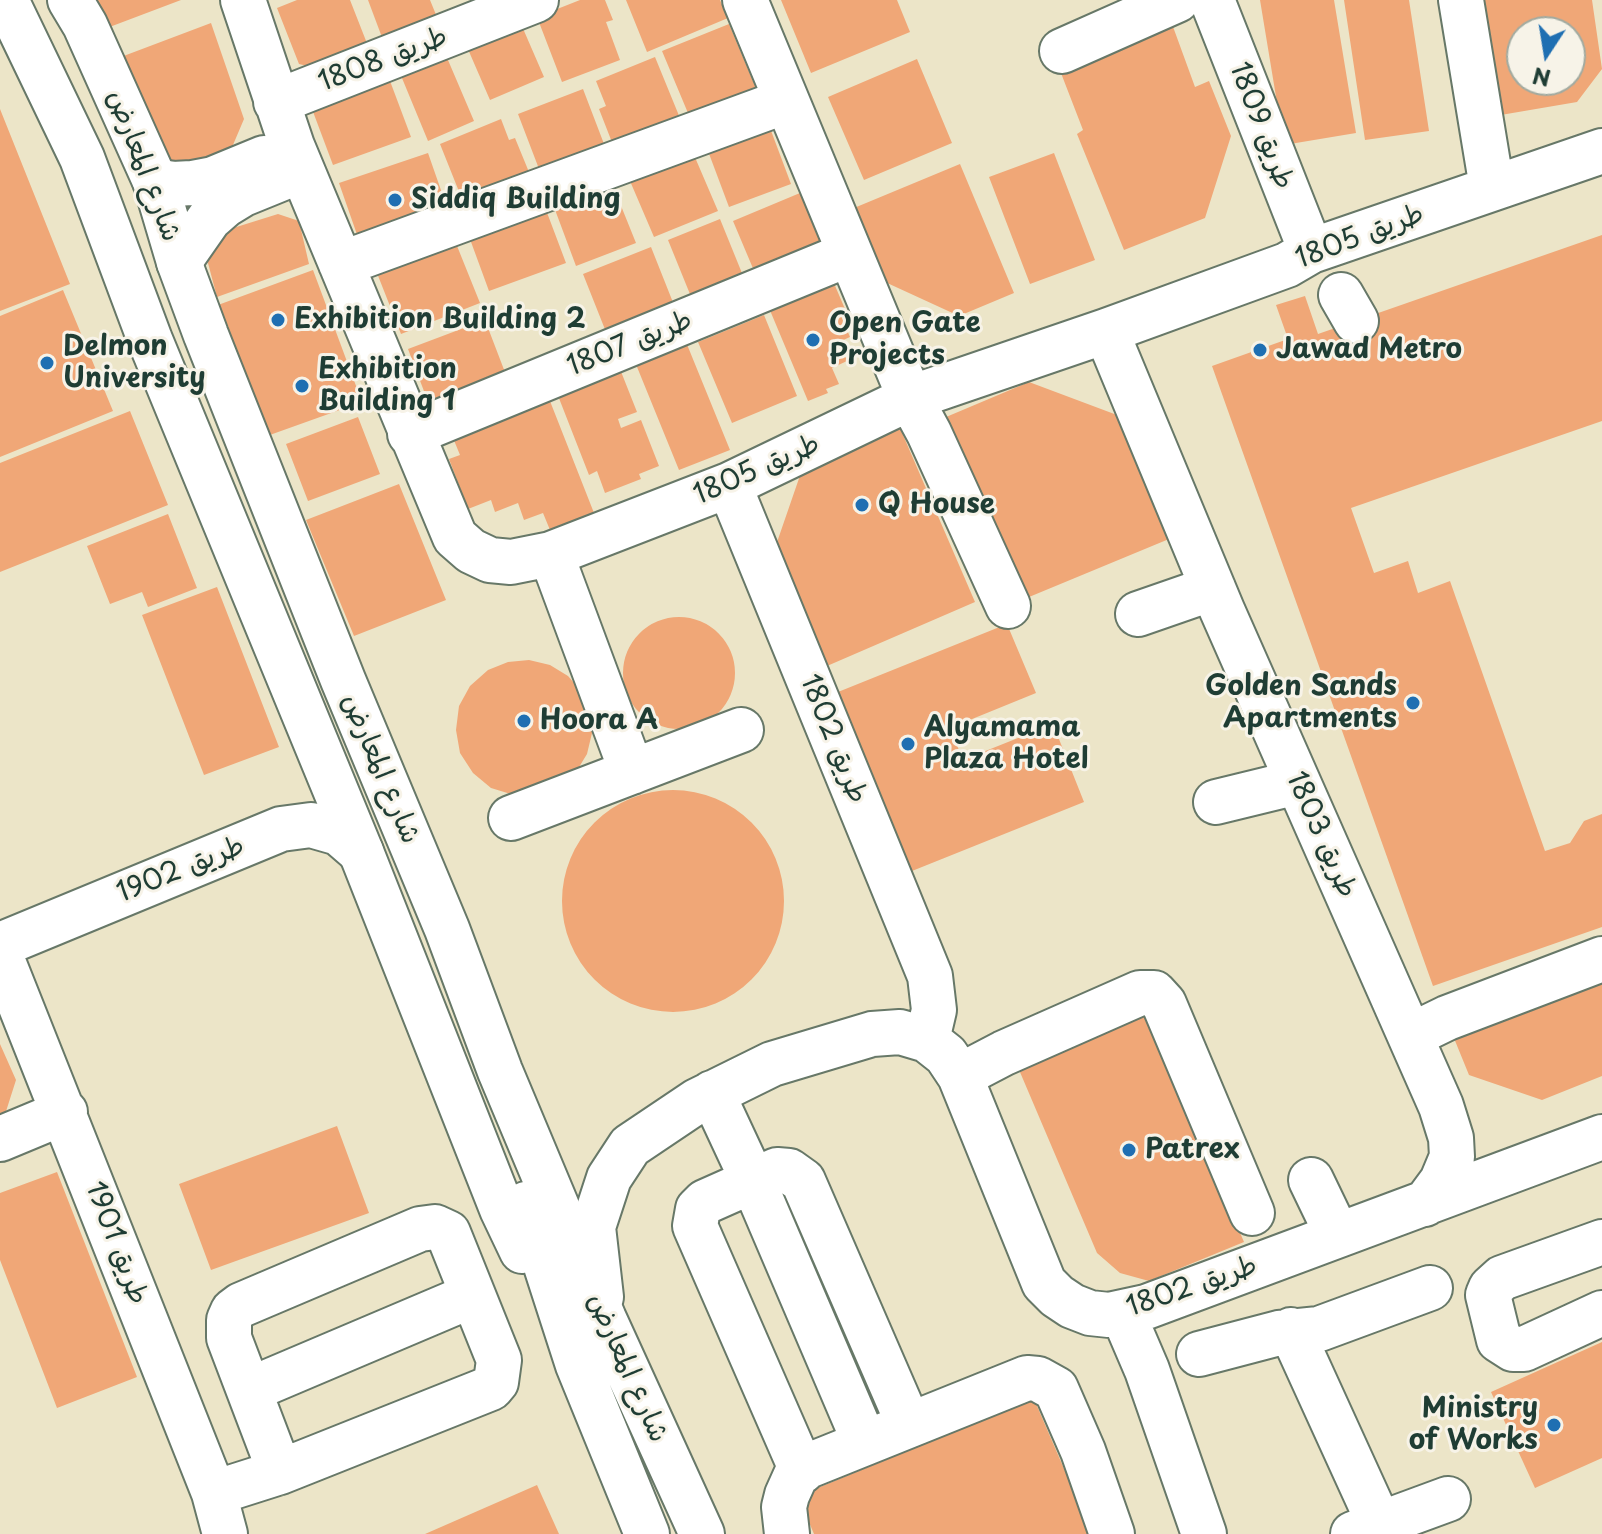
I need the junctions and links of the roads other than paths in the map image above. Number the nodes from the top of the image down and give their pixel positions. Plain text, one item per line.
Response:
1 (6, 0) edge
2 (43, 0) edge
3 (70, 0) edge
4 (243, 0) edge
5 (536, 0) edge
6 (745, 0) edge
7 (1177, 0) edge
8 (1212, 0) edge
9 (1461, 0) edge
10 (1062, 51) dead end
11 (786, 101) junction
12 (276, 102) junction
13 (1602, 151) edge
14 (297, 158) junction
15 (155, 181) junction
16 (1492, 188) junction
17 (1311, 251) junction
18 (849, 254) junction
19 (179, 262) junction
20 (341, 264) junction
21 (1106, 331) junction
22 (910, 398) junction
23 (410, 434) junction
24 (729, 485) junction
25 (551, 554) junction
26 (1217, 599) junction
27 (1008, 606) dead end
28 (1149, 622) dead end
29 (741, 730) dead end
30 (322, 757) junction
31 (632, 772) junction
32 (1298, 782) junction
33 (1216, 802) dead end
34 (511, 818) dead end
35 (281, 829) junction
36 (361, 852) junction
37 (0, 945) edge
38 (0, 954) edge
39 (1602, 959) edge
40 (1410, 1036) junction
41 (927, 1040) junction
42 (960, 1076) junction
43 (712, 1093) junction
44 (65, 1112) junction
45 (1602, 1137) edge
46 (0, 1139) edge
47 (1311, 1180) dead end
48 (753, 1181) junction
49 (1425, 1204) junction
50 (1252, 1213) dead end
51 (1337, 1234) junction
52 (1602, 1242) edge
53 (1430, 1288) dead end
54 (473, 1295) junction
55 (1602, 1313) edge
56 (1123, 1314) junction
57 (604, 1319) junction
58 (1291, 1330) junction
59 (1199, 1354) dead end
60 (578, 1365) junction
61 (249, 1390) junction
62 (909, 1425) junction
63 (865, 1443) junction
64 (802, 1471) junction
65 (280, 1472) junction
66 (1448, 1499) dead end
67 (220, 1514) edge
68 (642, 1526) edge
69 (1372, 1530) edge
70 (702, 1534) edge
71 (787, 1534) edge
72 (1112, 1534) edge
73 (1204, 1534) edge

1 - 30 street
2 - 60 street, شارع المعارض
3 - 15 street, شارع المعارض
4 - 12 street, طريق 1805
5 - 12 street, طريق 1808
6 - 11 street
7 - 10 street
8 - 17 street, طريق 1809
9 - 16 street
11 - 18 street
11 - 20 street
12 - 14 street, طريق 1805
13 - 16 street, طريق 1805
14 - 15 street
14 - 19 street
14 - 20 street, طريق 1805
15 - 19 street, شارع المعارض
16 - 17 street, طريق 1805
17 - 21 street, طريق 1805
18 - 22 street
18 - 23 street, طريق 1807
19 - 57 street, شارع المعارض
20 - 23 street, طريق 1805
21 - 22 street, طريق 1805
21 - 26 street, طريق 1803
22 - 24 street, طريق 1805
22 - 27 street
23 - 25 street, طريق 1805
24 - 25 street, طريق 1805
24 - 41 street, طريق 1802
25 - 31 street
26 - 28 street
26 - 32 street, طريق 1803
29 - 31 street
30 - 35 street
30 - 36 street
31 - 34 street
32 - 33 street
32 - 40 street, طريق 1803
35 - 36 street, طريق 1902
35 - 37 street, طريق 1902
36 - 60 street
38 - 44 street, طريق 1901
39 - 40 street
40 - 49 street, طريق 1803
41 - 42 street, طريق 1802
41 - 43 street
42 - 50 street
42 - 56 street, طريق 1802
43 - 48 street
43 - 57 street
44 - 46 street
44 - 67 street, طريق 1901
45 - 49 street, طريق 1802
47 - 51 street
48 - 62 street
48 - 63 street
48 - 64 street
49 - 51 street, طريق 1802
51 - 56 street, طريق 1802
52 - 55 street
53 - 58 street
54 - 61 street
54 - 61 street
54 - 65 street
56 - 73 street
57 - 70 street, شارع المعارض
58 - 59 street
58 - 69 street
60 - 68 street, شارع المعارض
61 - 65 street
62 - 63 street
62 - 72 street
63 - 64 street
64 - 71 street
65 - 67 street
66 - 69 street

